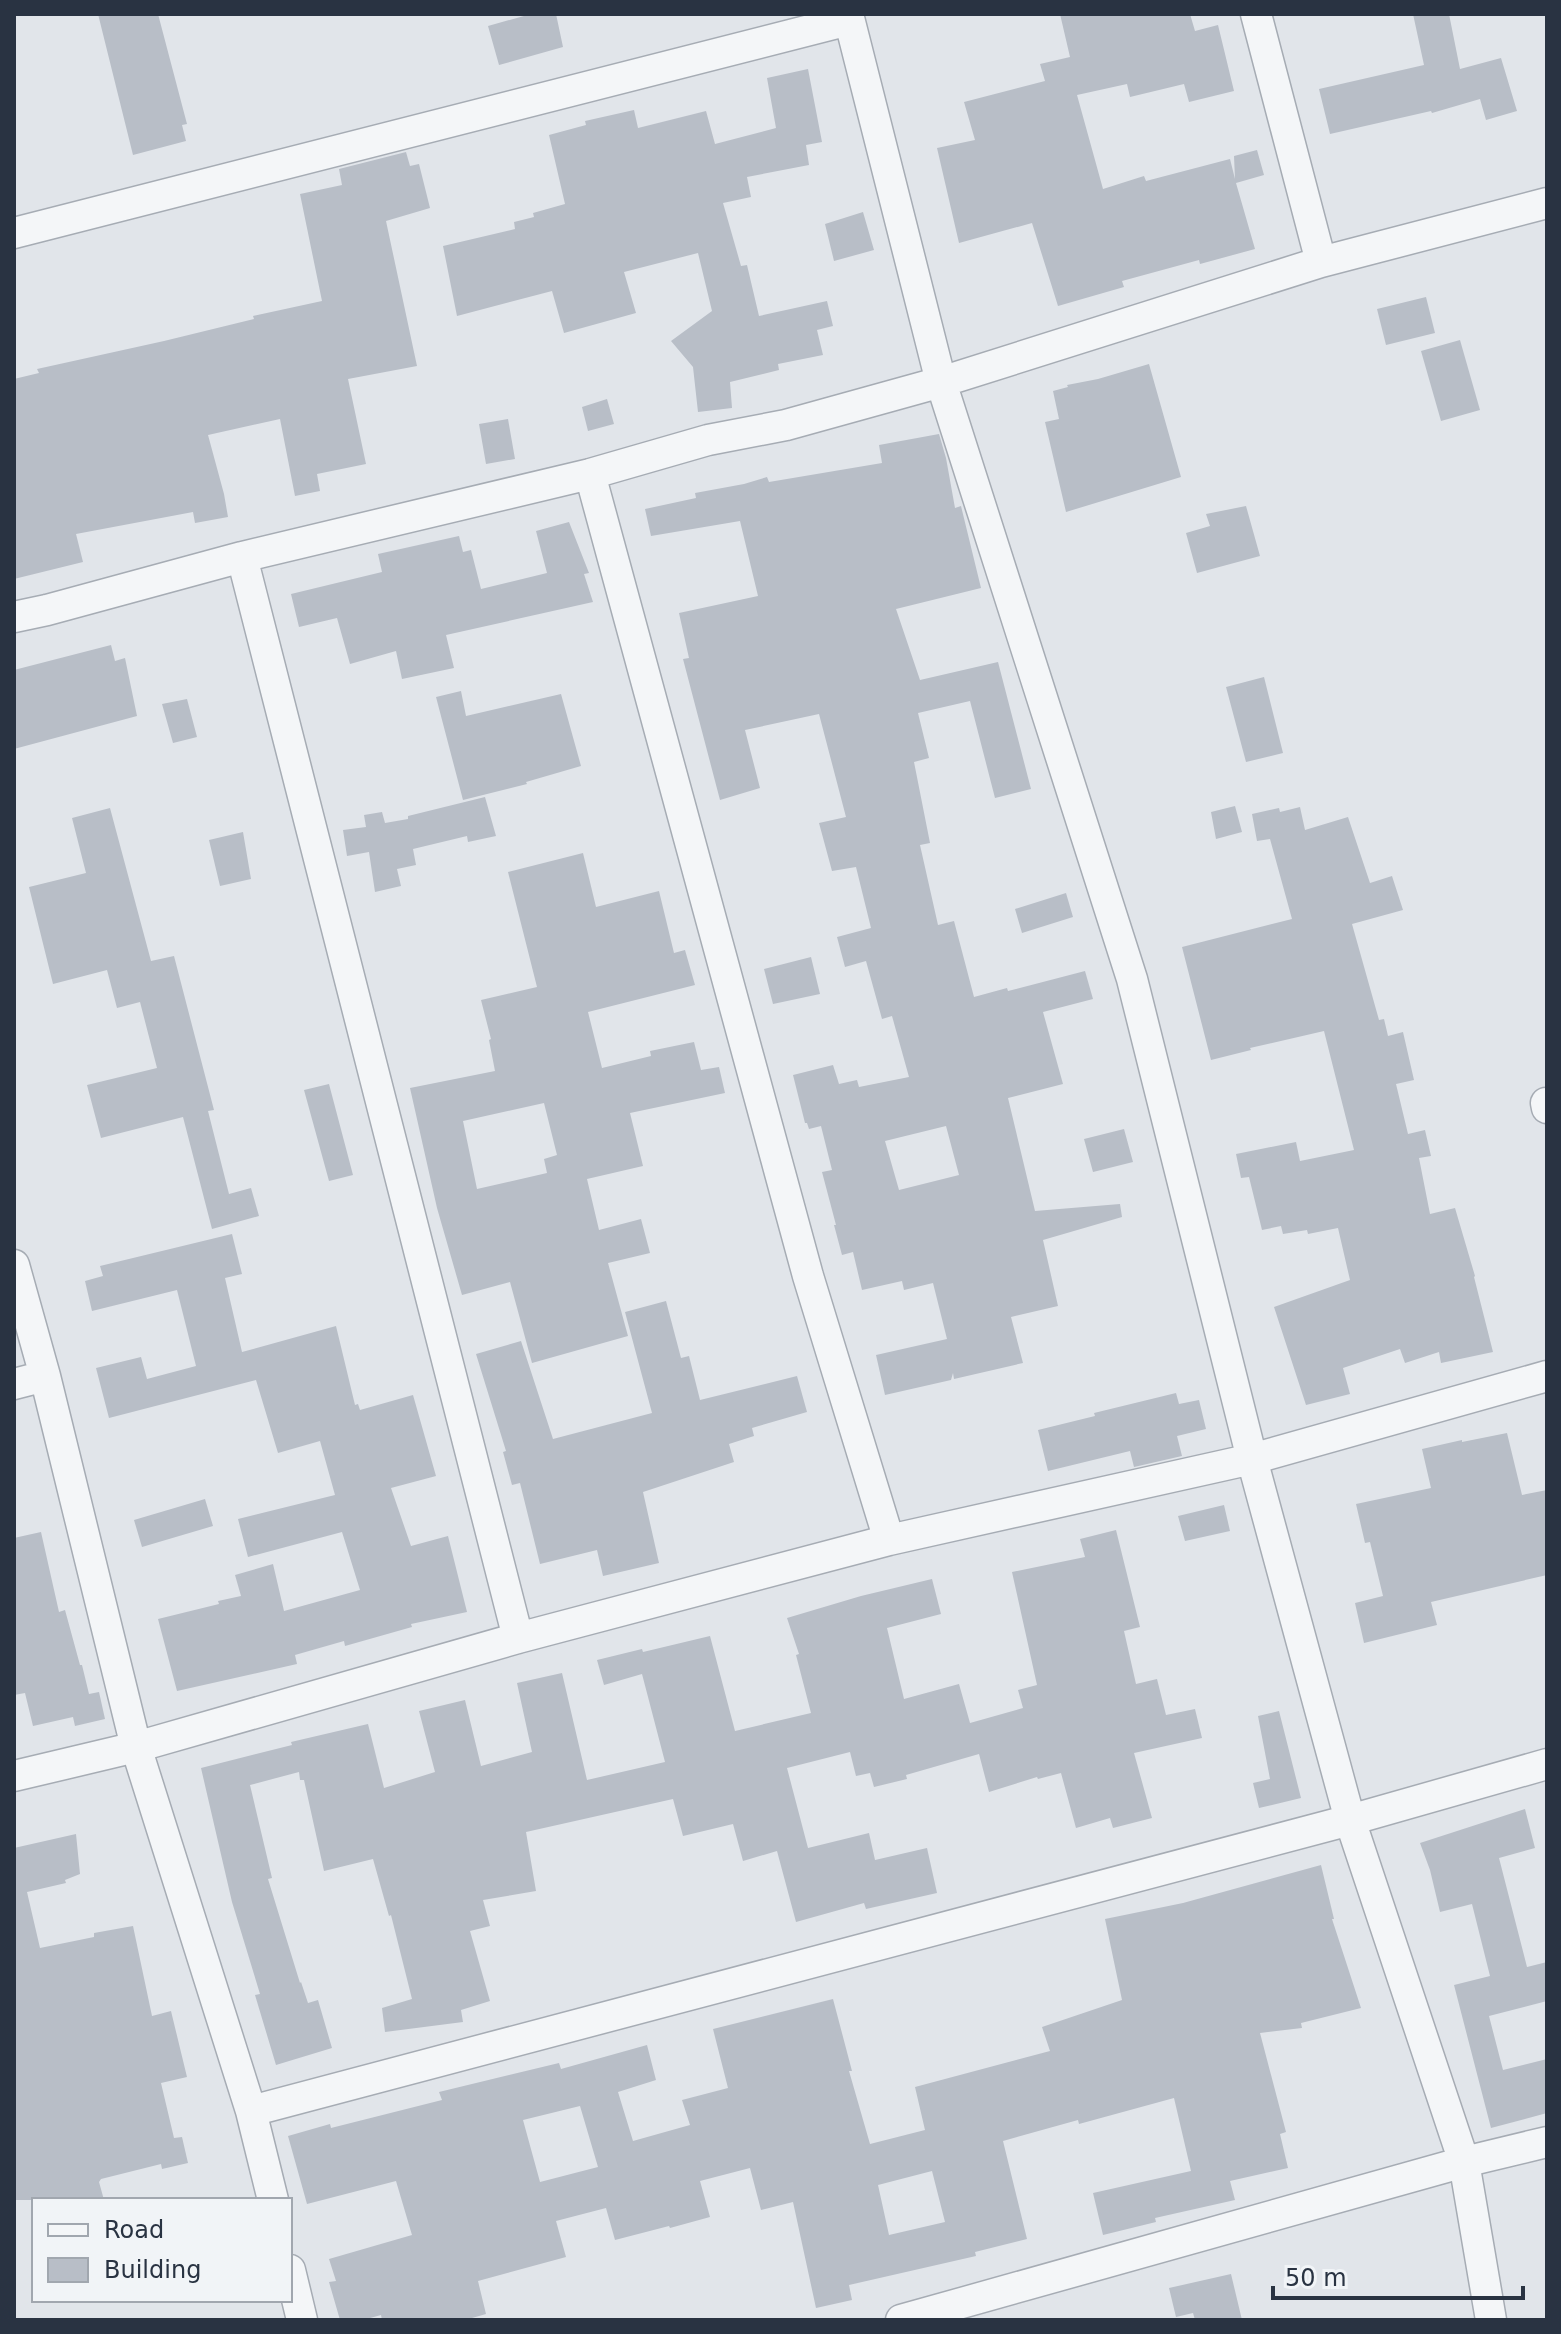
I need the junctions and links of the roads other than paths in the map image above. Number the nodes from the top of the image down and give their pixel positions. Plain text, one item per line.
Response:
1 (1256, 14) edge
2 (849, 17) edge
3 (1547, 203) edge
4 (14, 233) edge
5 (1321, 262) junction
6 (941, 382) junction
7 (590, 474) junction
8 (242, 557) junction
9 (14, 617) edge
10 (14, 1265) edge
11 (45, 1376) junction
12 (1547, 1376) edge
13 (14, 1384) edge
14 (1252, 1459) junction
15 (889, 1540) junction
16 (518, 1638) junction
17 (136, 1747) junction
18 (1547, 1764) edge
19 (14, 1776) edge
20 (1350, 1820) junction
21 (251, 2111) junction
22 (1547, 2142) edge
23 (1464, 2162) junction
24 (273, 2198) edge
25 (292, 2278) edge
26 (302, 2320) edge
27 (901, 2320) edge
28 (1491, 2320) edge

1 - 5 street
2 - 4 street
2 - 6 street
3 - 5 street
5 - 6 street
6 - 7 street
6 - 14 street
7 - 8 street
7 - 15 street
8 - 9 street
8 - 16 street
10 - 11 street
11 - 13 street
11 - 17 street
12 - 14 street
14 - 15 street
14 - 20 street
15 - 16 street
16 - 17 street
17 - 19 street
17 - 21 street
18 - 20 street
20 - 21 street
20 - 23 street
21 - 24 street
22 - 23 street
23 - 27 street
23 - 28 street
25 - 26 street

